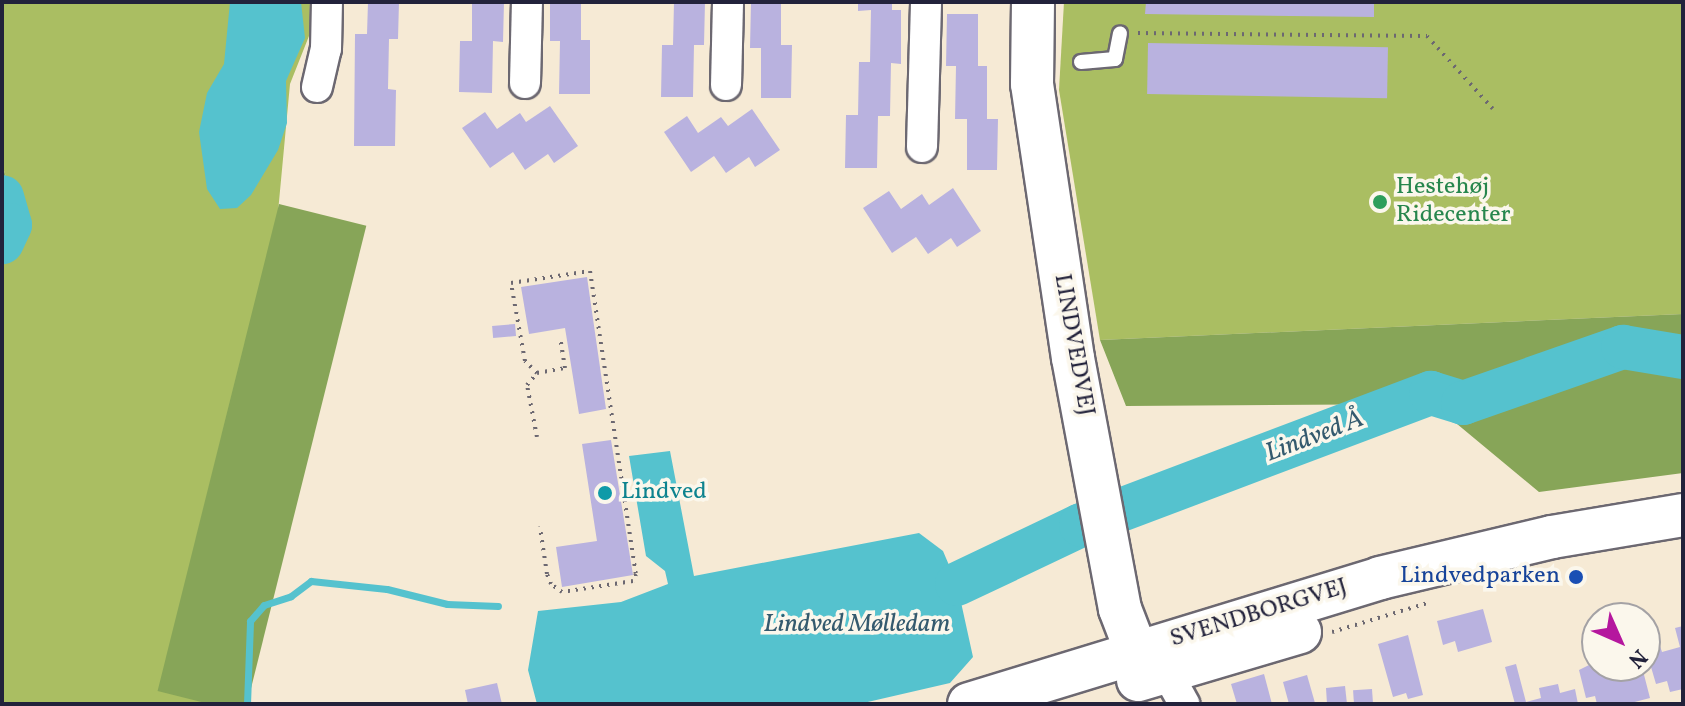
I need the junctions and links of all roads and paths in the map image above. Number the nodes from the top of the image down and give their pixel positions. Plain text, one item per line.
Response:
1 (327, 2) edge
2 (527, 2) edge
3 (728, 2) edge
4 (926, 2) edge
5 (1033, 2) edge
6 (1120, 33) joint
7 (1081, 62) dead end
8 (525, 83) dead end
9 (726, 85) dead end
10 (317, 87) dead end
11 (1493, 109) dead end
12 (922, 147) dead end
13 (560, 338) dead end
14 (537, 373) junction
15 (537, 437) dead end
16 (1683, 515) edge
17 (540, 527) dead end
18 (1445, 598) dead end
19 (1321, 635) dead end
20 (1163, 675) edge
21 (969, 704) edge
22 (1062, 704) edge

1 - 10 street
2 - 8 street
3 - 9 street
4 - 12 street
5 - 20 main road, LINDVEDVEJ
6 - 7 lane
6 - 11 path
13 - 14 path
14 - 15 path
14 - 17 path
16 - 20 main road, SVENDBORGVEJ
18 - 19 path
20 - 21 main road, SVENDBORGVEJ
20 - 22 main road, SVENDBORGVEJ

